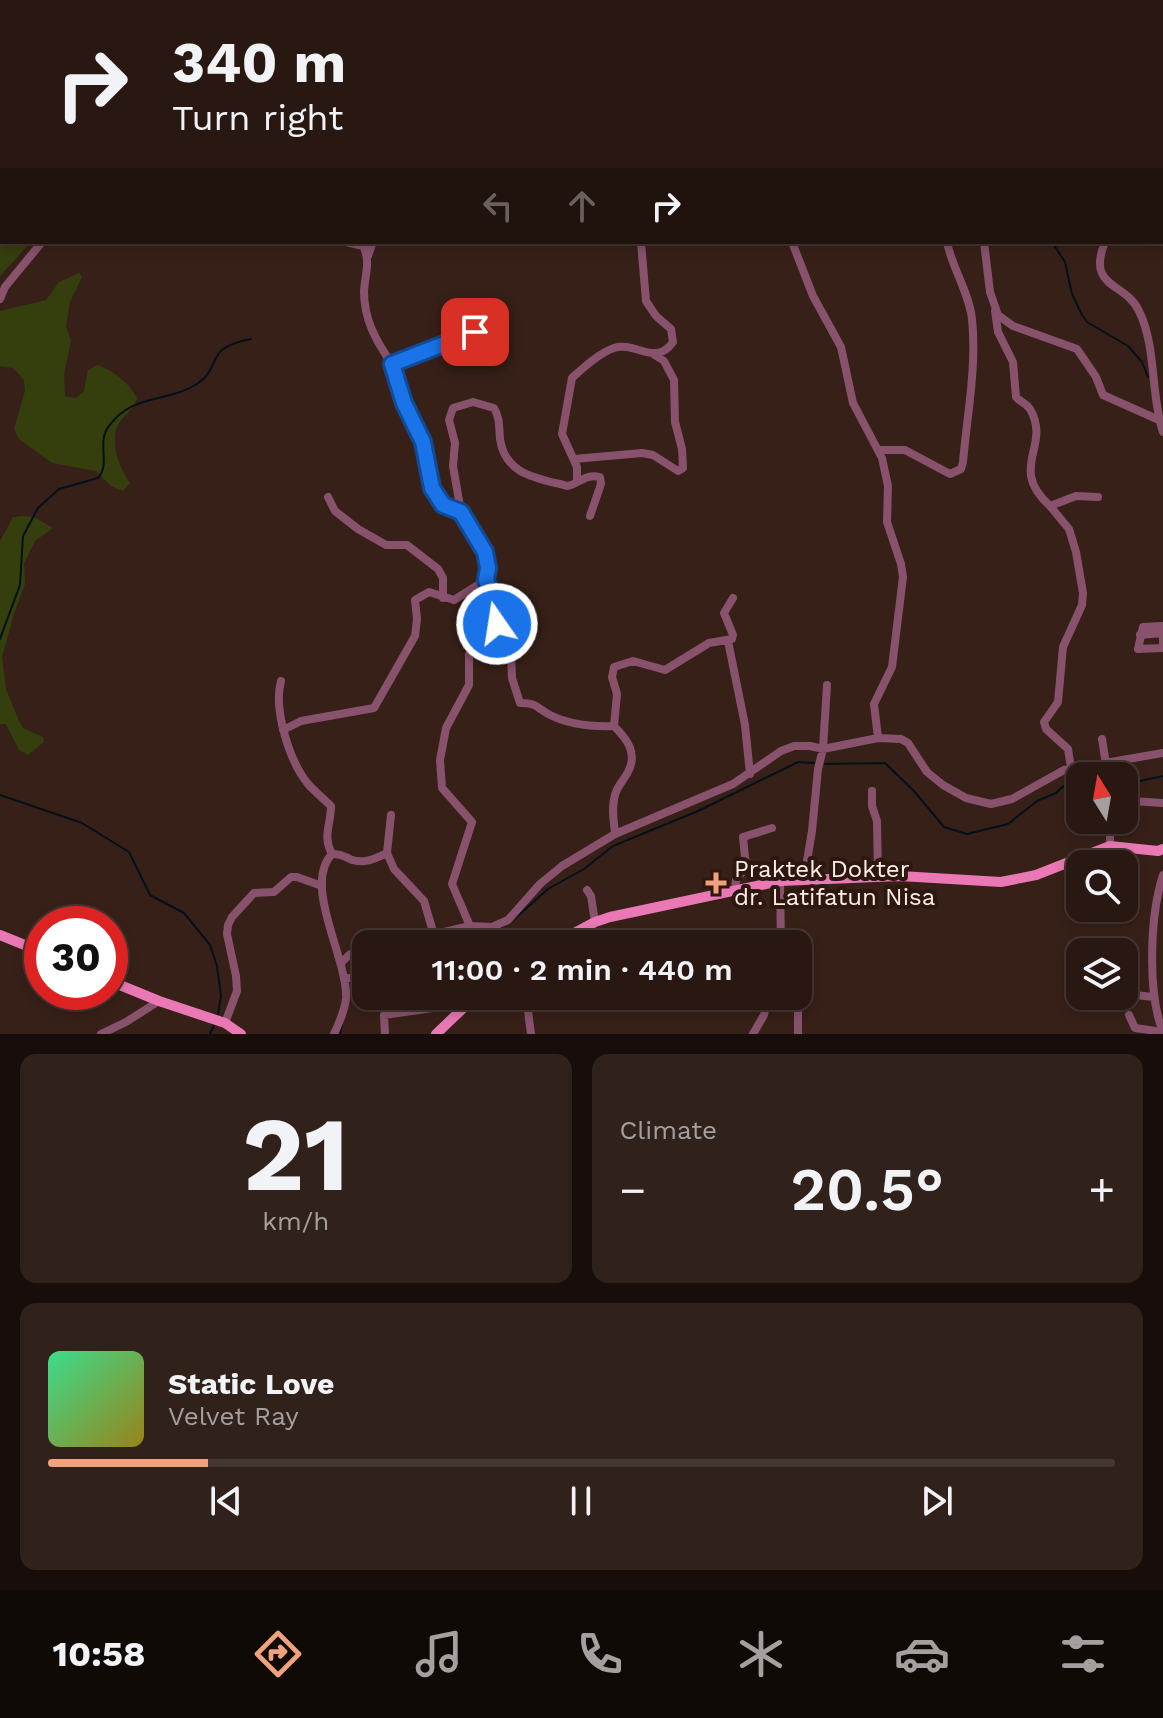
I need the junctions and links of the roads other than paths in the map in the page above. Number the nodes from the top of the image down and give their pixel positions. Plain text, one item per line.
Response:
1 (40, 244) edge
2 (354, 244) edge
3 (372, 244) edge
4 (641, 244) edge
5 (793, 244) edge
6 (948, 244) edge
7 (984, 244) edge
8 (1104, 244) edge
9 (368, 256) junction
10 (0, 299) edge
11 (995, 310) junction
12 (475, 332) dead end
13 (653, 354) junction
14 (392, 364) junction
15 (1159, 420) junction
16 (1163, 432) edge
17 (879, 450) junction
18 (574, 459) junction
19 (577, 482) junction
20 (328, 497) dead end
21 (1098, 497) dead end
22 (1050, 506) junction
23 (461, 512) junction
24 (590, 516) dead end
25 (486, 580) junction
26 (443, 598) junction
27 (733, 598) dead end
28 (497, 624) junction
29 (1163, 626) edge
30 (1140, 635) junction
31 (728, 641) junction
32 (1163, 646) edge
33 (281, 681) dead end
34 (827, 685) dead end
35 (614, 726) junction
36 (283, 730) junction
37 (878, 738) junction
38 (1102, 739) dead end
39 (823, 749) junction
40 (1163, 753) edge
41 (1070, 762) edge
42 (1109, 762) edge
43 (1114, 762) edge
44 (1066, 770) edge
45 (750, 774) junction
46 (872, 791) dead end
47 (1138, 801) edge
48 (1163, 803) edge
49 (391, 815) dead end
50 (772, 828) dead end
51 (615, 834) junction
52 (1110, 834) edge
53 (1110, 846) junction
54 (1162, 851) edge
55 (387, 853) junction
56 (332, 854) junction
57 (1163, 875) edge
58 (878, 876) junction
59 (804, 879) junction
60 (780, 881) junction
61 (322, 886) junction
62 (735, 889) junction
63 (587, 890) dead end
64 (595, 922) junction
65 (470, 926) junction
66 (433, 930) edge
67 (454, 930) edge
68 (580, 930) edge
69 (781, 930) edge
70 (0, 935) edge
71 (24, 945) edge
72 (352, 953) edge
73 (342, 962) junction
74 (352, 977) edge
75 (346, 978) junction
76 (128, 988) edge
77 (1138, 995) edge
78 (1154, 997) junction
79 (159, 1001) junction
80 (419, 1010) edge
81 (461, 1010) edge
82 (528, 1010) edge
83 (765, 1010) edge
84 (798, 1010) edge
85 (1129, 1015) dead end
86 (225, 1023) junction
87 (1163, 1032) edge
88 (101, 1034) edge
89 (241, 1034) edge
90 (334, 1034) edge
91 (385, 1034) edge
92 (436, 1034) edge
93 (531, 1034) edge
94 (753, 1034) edge
95 (798, 1034) edge

1 - 10 street
2 - 9 street
3 - 9 street
4 - 13 street
5 - 17 street
6 - 17 street
7 - 11 street
8 - 15 street
9 - 14 street
11 - 15 street
11 - 22 street
12 - 14 street
13 - 18 street
13 - 18 street
14 - 23 street
15 - 16 street
17 - 37 street
18 - 19 street
19 - 23 street
19 - 24 street
20 - 26 street
21 - 22 street
22 - 41 street
23 - 25 street
25 - 26 street
25 - 28 street
26 - 36 street
27 - 31 street
28 - 35 street
28 - 65 street
29 - 30 street
30 - 32 street
30 - 32 street
31 - 35 street
31 - 45 street
33 - 36 street
34 - 39 street
35 - 51 street
36 - 56 street
37 - 39 street
37 - 44 street
38 - 42 street
39 - 45 street
39 - 59 street
40 - 43 street
45 - 51 street
46 - 58 street
47 - 48 street
49 - 55 street
50 - 62 street
51 - 65 street
52 - 53 street
53 - 54 main road
53 - 58 main road
55 - 56 street
55 - 66 street
56 - 61 street
57 - 78 street
58 - 59 main road
59 - 60 main road
60 - 62 main road
60 - 69 street
61 - 73 street
61 - 86 street
62 - 64 main road
63 - 64 street
64 - 68 main road
65 - 67 street
70 - 71 main road
72 - 73 street
73 - 75 street
74 - 75 street
75 - 90 street
76 - 79 main road
77 - 78 street
78 - 87 street
79 - 86 main road
79 - 88 street
80 - 91 street
81 - 92 main road
82 - 93 street
83 - 94 street
84 - 95 street
85 - 87 street
86 - 89 main road

